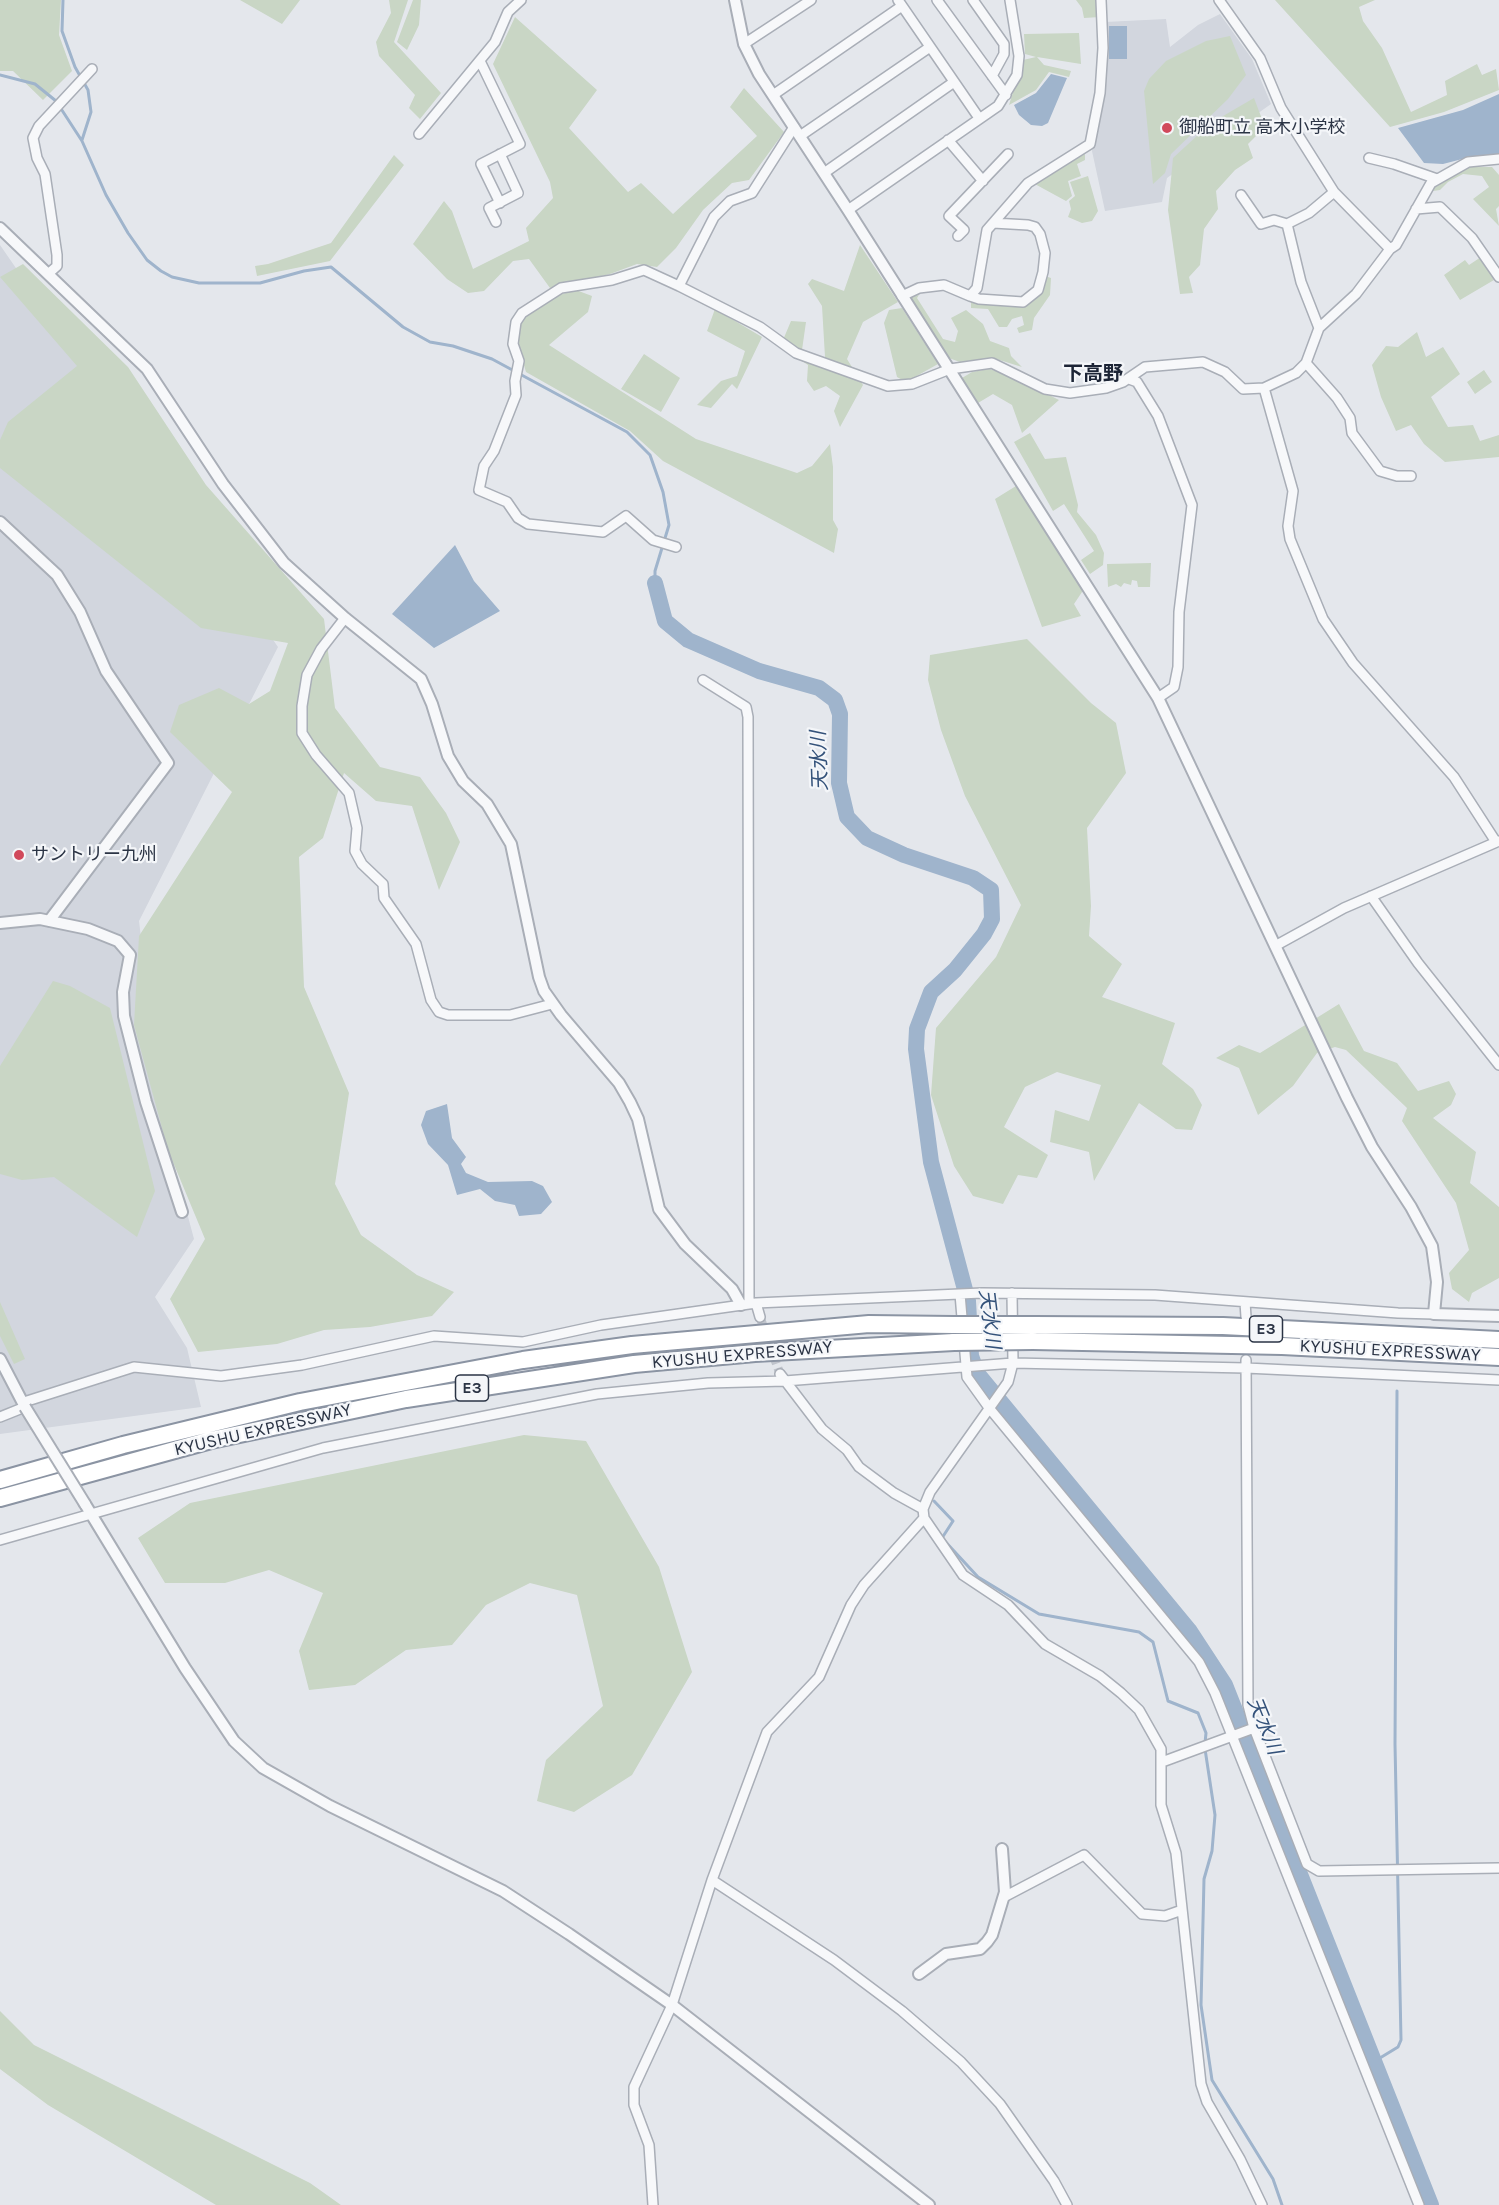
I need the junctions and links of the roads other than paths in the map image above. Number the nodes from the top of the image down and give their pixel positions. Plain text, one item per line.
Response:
1 (521, 0) edge
2 (735, 0) edge
3 (811, 0) edge
4 (938, 0) edge
5 (973, 0) edge
6 (1010, 0) edge
7 (1101, 0) edge
8 (1219, 0) edge
9 (900, 3) edge
10 (744, 44) junction
11 (930, 47) junction
12 (480, 61) junction
13 (92, 69) dead end
14 (992, 76) junction
15 (954, 82) junction
16 (773, 95) junction
17 (1006, 95) junction
18 (979, 118) junction
19 (797, 132) junction
20 (419, 134) dead end
21 (948, 140) junction
22 (500, 154) junction
23 (1008, 154) dead end
24 (1369, 158) dead end
25 (1499, 159) edge
26 (824, 173) junction
27 (1437, 179) junction
28 (983, 180) junction
29 (1334, 192) junction
30 (1242, 195) dead end
31 (500, 203) junction
32 (1416, 209) junction
33 (848, 210) junction
34 (496, 222) dead end
35 (993, 223) junction
36 (1287, 224) junction
37 (0, 228) edge
38 (957, 236) dead end
39 (1390, 249) junction
40 (48, 274) junction
41 (1499, 276) edge
42 (679, 286) junction
43 (902, 296) junction
44 (970, 296) junction
45 (1319, 328) junction
46 (1306, 363) junction
47 (950, 369) junction
48 (1129, 378) junction
49 (1264, 388) junction
50 (1411, 476) dead end
51 (0, 522) edge
52 (676, 547) dead end
53 (345, 618) junction
54 (703, 680) dead end
55 (1158, 698) junction
56 (1497, 841) edge
57 (1371, 896) junction
58 (49, 921) junction
59 (0, 923) edge
60 (1275, 946) junction
61 (552, 1004) junction
62 (1499, 1065) edge
63 (182, 1212) dead end
64 (1012, 1293) junction
65 (960, 1294) junction
66 (1245, 1302) junction
67 (749, 1304) junction
68 (1434, 1314) junction
69 (1499, 1316) edge
70 (760, 1317) tunnel mouth
71 (1246, 1317) dead end
72 (1033, 1333) junction
73 (954, 1334) junction
74 (1499, 1340) edge
75 (1499, 1357) edge
76 (0, 1359) edge
77 (1013, 1363) junction
78 (1246, 1364) junction
79 (966, 1365) junction
80 (783, 1378) junction
81 (1499, 1380) edge
82 (25, 1405) junction
83 (990, 1409) junction
84 (0, 1417) edge
85 (0, 1480) edge
86 (0, 1498) edge
87 (88, 1509) junction
88 (924, 1514) junction
89 (0, 1540) edge
90 (1254, 1728) junction
91 (1233, 1736) junction
92 (1162, 1762) junction
93 (1002, 1849) dead end
94 (1499, 1868) edge
95 (712, 1880) junction
96 (1004, 1897) junction
97 (1182, 1910) junction
98 (919, 1974) dead end
99 (672, 2005) junction
100 (653, 2205) edge
101 (929, 2205) edge
102 (1067, 2205) edge
103 (1262, 2205) edge
104 (1419, 2205) edge

1 - 12 street
2 - 10 street
3 - 10 street
4 - 14 street
5 - 14 street
6 - 17 street
7 - 35 street
8 - 29 street
9 - 11 street
9 - 16 street
10 - 16 street
11 - 15 street
11 - 19 street
12 - 20 street
12 - 22 street
13 - 40 street
14 - 17 street
15 - 18 street
15 - 26 street
16 - 19 street
17 - 18 street
18 - 21 street
19 - 26 street
19 - 42 street
21 - 28 street
21 - 33 street
22 - 31 street
22 - 31 street
23 - 28 street
24 - 27 street
25 - 27 street
26 - 33 street
27 - 32 street
28 - 38 street
29 - 36 street
29 - 39 street
30 - 36 street
31 - 34 street
32 - 39 street
32 - 41 street
33 - 43 street
35 - 44 street
35 - 44 street
36 - 45 street
37 - 40 street
39 - 45 street
40 - 53 street
42 - 47 street
42 - 52 street
43 - 44 street
43 - 47 street
45 - 46 street
46 - 49 street
46 - 50 street
47 - 48 street
47 - 55 street
48 - 49 street
48 - 55 street
49 - 56 street
51 - 58 street
53 - 61 street
53 - 61 street
54 - 67 street
55 - 60 street
56 - 57 street
57 - 60 street
57 - 62 street
58 - 59 street
58 - 63 street
60 - 68 street
61 - 67 street
64 - 65 street
64 - 66 street
64 - 77 street
65 - 67 street
65 - 79 street
66 - 68 street
66 - 71 street
67 - 70 street
67 - 82 street
68 - 69 street
72 - 73 highway, KYUSHU EXPRESSWAY / E3, bridge
72 - 74 highway, KYUSHU EXPRESSWAY / E3
72 - 75 highway, KYUSHU EXPRESSWAY / E3
73 - 85 highway, KYUSHU EXPRESSWAY / E3
73 - 86 highway, KYUSHU EXPRESSWAY / E3
76 - 82 street
77 - 78 street
77 - 79 street
77 - 83 street
78 - 81 street
78 - 90 street
79 - 80 street
79 - 83 street
80 - 87 street
80 - 88 street
82 - 84 street
82 - 87 street, bridge
83 - 88 street
83 - 91 street
87 - 89 street
87 - 99 street
88 - 92 street
88 - 95 street
90 - 91 street
90 - 94 street
91 - 92 street
91 - 104 street
92 - 97 street
93 - 96 street
95 - 99 street
95 - 102 street
96 - 97 street
96 - 98 street
97 - 103 street
99 - 100 street
99 - 101 street

